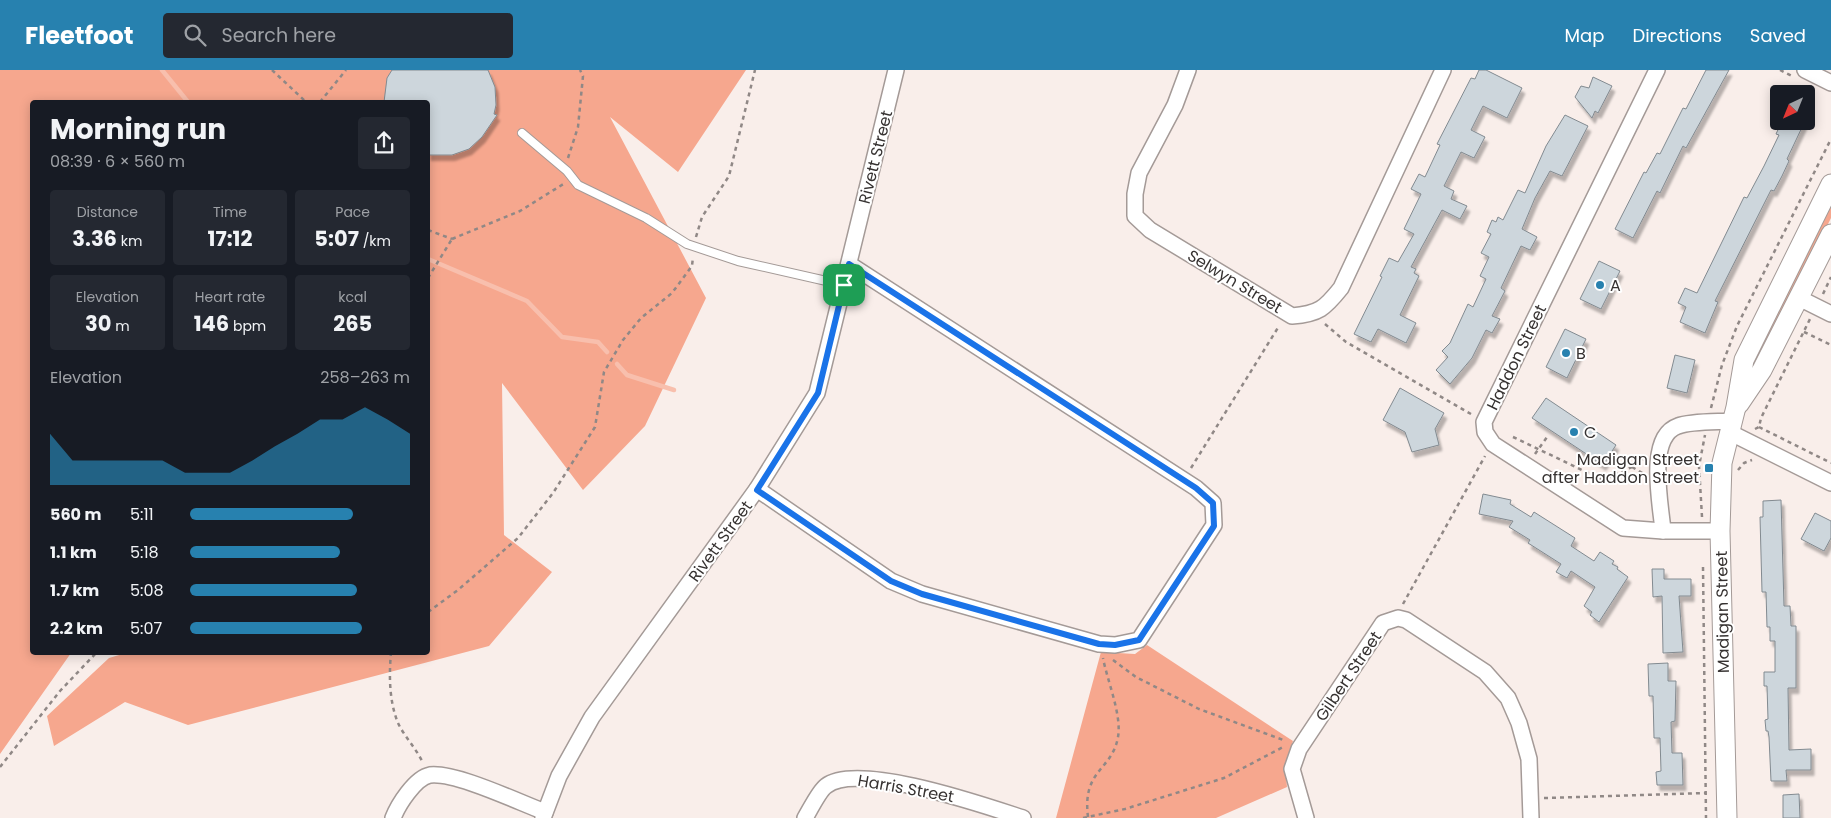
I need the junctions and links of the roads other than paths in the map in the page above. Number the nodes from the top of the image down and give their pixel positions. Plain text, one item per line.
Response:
1 (896, 70) edge
2 (1188, 70) edge
3 (1443, 70) edge
4 (1656, 70) edge
5 (1806, 70) edge
6 (1831, 83) edge
7 (522, 132) dead end
8 (1831, 184) edge
9 (1831, 234) edge
10 (849, 264) junction
11 (844, 285) junction
12 (1799, 298) junction
13 (1831, 314) edge
14 (1732, 420) junction
15 (1831, 484) edge
16 (757, 490) junction
17 (1663, 531) junction
18 (1711, 531) junction
19 (544, 815) edge
20 (393, 818) edge
21 (805, 818) edge
22 (1023, 818) edge
23 (1306, 818) edge
24 (1531, 818) edge
25 (1727, 818) edge

1 - 10 street, Rivett Street
2 - 3 street, Selwyn Street
4 - 17 street, Haddon Street
5 - 6 street
7 - 11 lane
8 - 14 street, Madigan Street
9 - 12 street, Madigan Street
10 - 11 street, Rivett Street
10 - 16 street
11 - 16 street, Rivett Street
12 - 13 street
12 - 14 street, Madigan Street
14 - 15 street
14 - 17 street
14 - 18 street, Madigan Street
16 - 19 street, Rivett Street
17 - 18 street
18 - 25 street, Madigan Street
19 - 20 street
21 - 22 street, Harris Street
23 - 24 street, Gilbert Street

